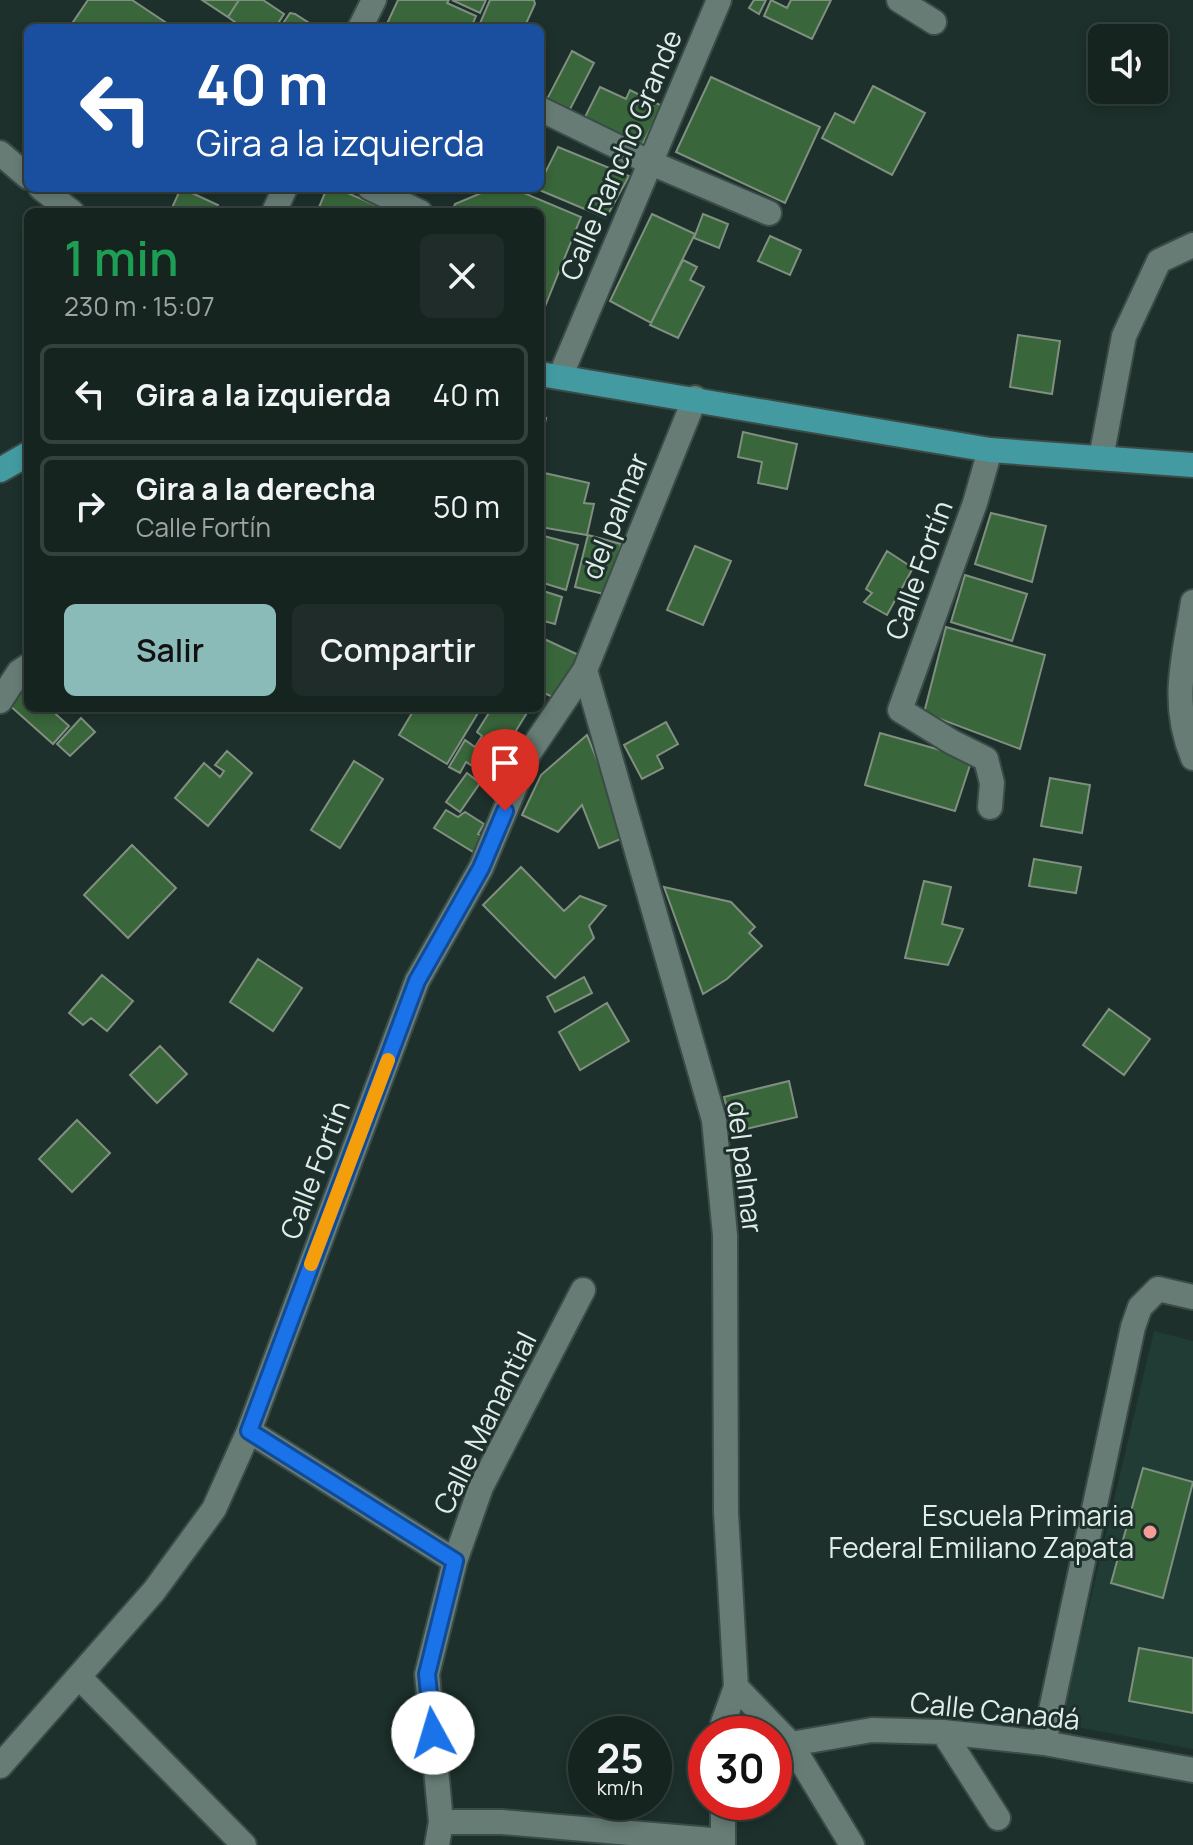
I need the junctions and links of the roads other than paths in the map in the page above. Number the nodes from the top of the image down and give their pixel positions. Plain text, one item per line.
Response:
1 (374, 0) edge
2 (719, 0) edge
3 (899, 0) edge
4 (934, 22) dead end
5 (366, 24) edge
6 (544, 111) edge
7 (0, 153) edge
8 (651, 163) junction
9 (24, 174) edge
10 (46, 192) edge
11 (378, 192) edge
12 (67, 208) edge
13 (412, 208) edge
14 (769, 213) dead end
15 (1193, 245) edge
16 (550, 376) edge
17 (695, 398) junction
18 (990, 450) junction
19 (24, 456) edge
20 (1101, 458) junction
21 (1193, 465) edge
22 (0, 470) edge
23 (1193, 602) edge
24 (24, 669) edge
25 (585, 670) junction
26 (0, 701) edge
27 (1193, 758) edge
28 (990, 807) dead end
29 (583, 1290) dead end
30 (1193, 1297) edge
31 (249, 1431) junction
32 (455, 1561) junction
33 (79, 1677) junction
34 (736, 1687) junction
35 (726, 1716) edge
36 (764, 1716) edge
37 (943, 1732) junction
38 (1044, 1743) junction
39 (792, 1744) edge
40 (792, 1746) edge
41 (0, 1766) edge
42 (1193, 1770) edge
43 (998, 1818) dead end
44 (723, 1820) edge
45 (439, 1833) edge
46 (502, 1834) edge
47 (723, 1843) edge
48 (244, 1845) edge
49 (852, 1845) edge

1 - 5 street
2 - 8 street, Calle Rancho Grande
3 - 4 street
6 - 8 street
7 - 9 street
8 - 14 street
8 - 16 street, Calle Rancho Grande
10 - 12 street
11 - 13 street
15 - 20 street
16 - 17 main road
17 - 18 main road
17 - 25 street, del palmar
18 - 20 main road
18 - 28 street, Calle Fortín
19 - 22 main road
20 - 21 main road
23 - 27 street
24 - 26 street
25 - 31 street, Calle Fortín
25 - 34 street, del palmar
29 - 32 street, Calle Manantial
30 - 38 street
31 - 32 street
31 - 33 street, Calle Fortín
32 - 45 street, Calle Manantial
33 - 41 street, Calle Fortín
33 - 48 street
34 - 35 street
34 - 36 street
37 - 38 street, Calle Canadá
37 - 39 street, Calle Canadá
37 - 43 street
38 - 42 street, Calle Canadá
40 - 49 street
44 - 47 street
45 - 46 street
46 - 47 street

